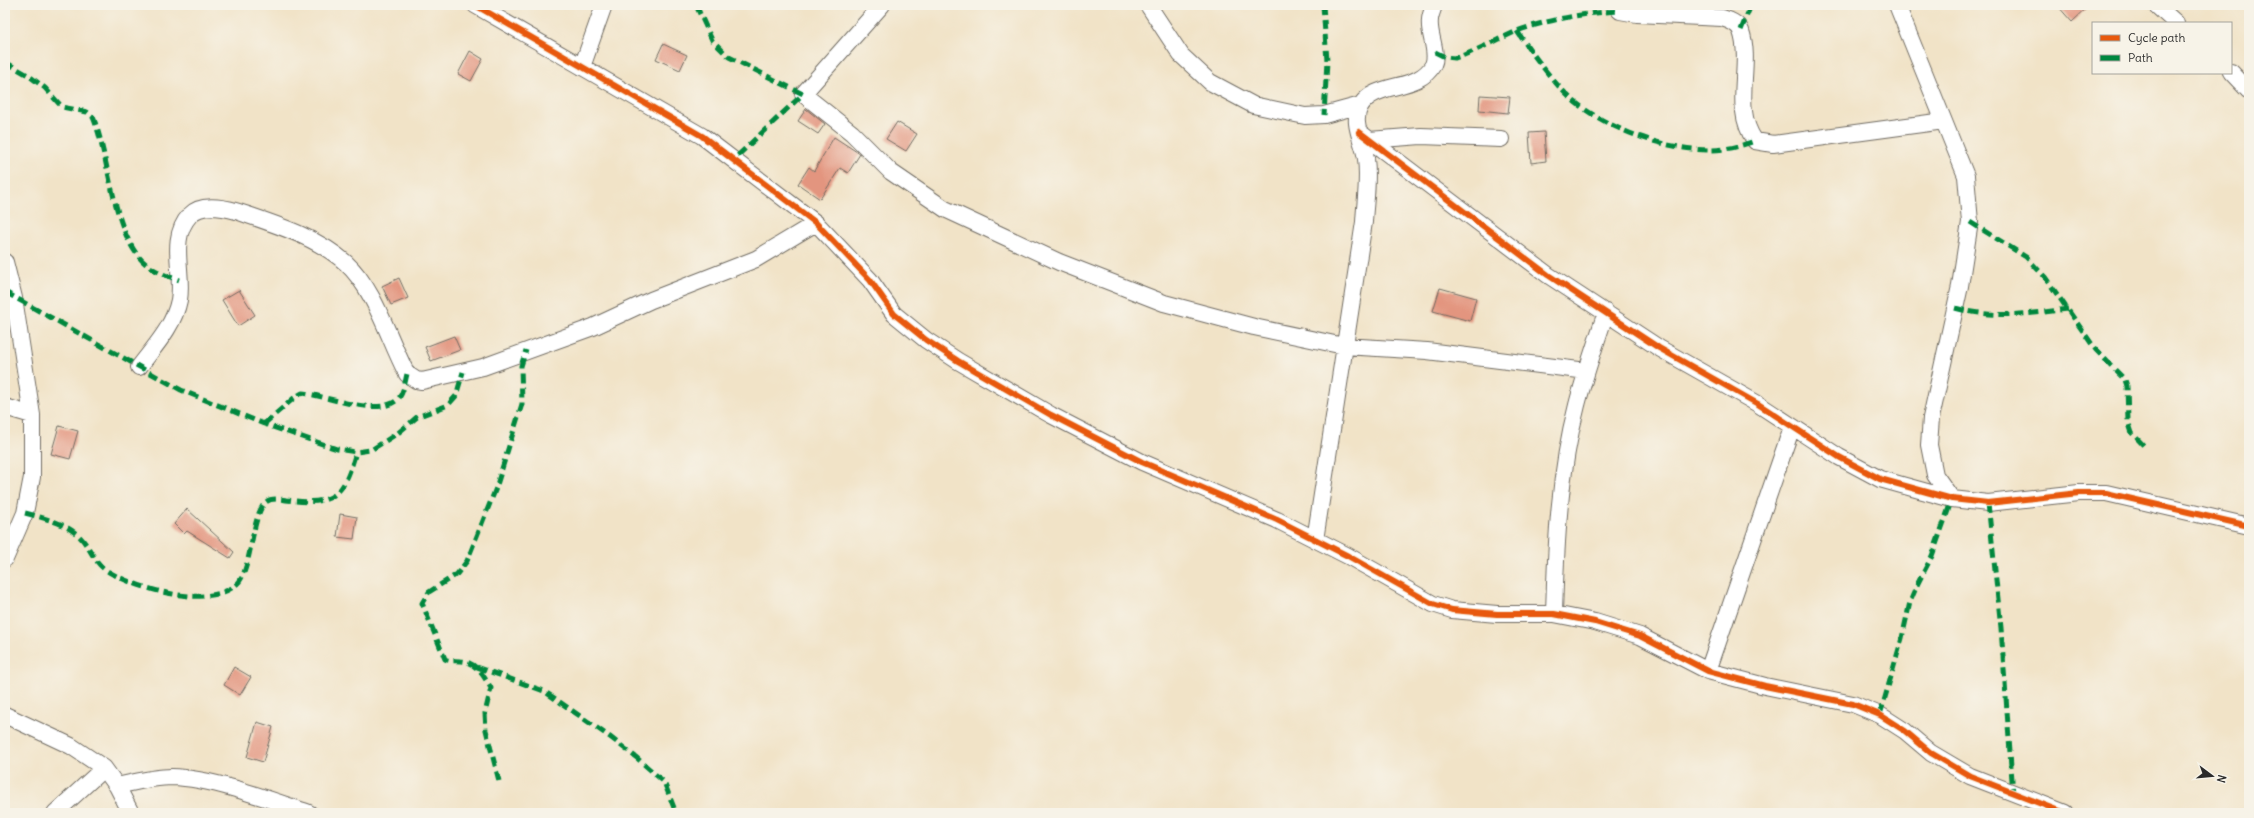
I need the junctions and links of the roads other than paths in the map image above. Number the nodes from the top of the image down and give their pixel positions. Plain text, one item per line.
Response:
1 (604, 5) edge
2 (882, 5) edge
3 (1148, 5) edge
4 (1434, 5) edge
5 (1615, 5) edge
6 (2156, 5) edge
7 (482, 7) edge
8 (1902, 9) edge
9 (2175, 22) edge
10 (582, 67) junction
11 (2232, 73) edge
12 (2249, 91) edge
13 (1360, 105) junction
14 (1944, 121) junction
15 (1364, 136) junction
16 (1501, 139) dead end
17 (816, 223) junction
18 (5, 262) edge
19 (1606, 312) junction
20 (1344, 346) junction
21 (139, 367) dead end
22 (1587, 371) junction
23 (5, 407) edge
24 (32, 415) junction
25 (1792, 427) junction
26 (1952, 499) junction
27 (2249, 526) edge
28 (1315, 540) junction
29 (5, 559) edge
30 (1554, 614) junction
31 (1708, 671) junction
32 (5, 715) edge
33 (104, 768) junction
34 (117, 786) junction
35 (55, 813) edge
36 (131, 813) edge
37 (309, 813) edge
38 (2065, 813) edge

1 - 10 street
2 - 20 street
3 - 13 street
4 - 13 street
5 - 14 street
6 - 9 street
7 - 10 street
8 - 14 street
10 - 17 street
11 - 12 street
13 - 15 street
14 - 26 street
15 - 16 street
15 - 19 street
15 - 20 street
17 - 21 street
17 - 28 street
18 - 24 street
19 - 22 street
19 - 25 street
20 - 22 street
20 - 28 street
22 - 30 street
23 - 24 street
24 - 29 street
25 - 26 street
25 - 31 street
26 - 27 street
28 - 30 street
30 - 31 street
31 - 38 street
32 - 33 street
33 - 34 street
33 - 35 street
34 - 36 street
34 - 37 street

